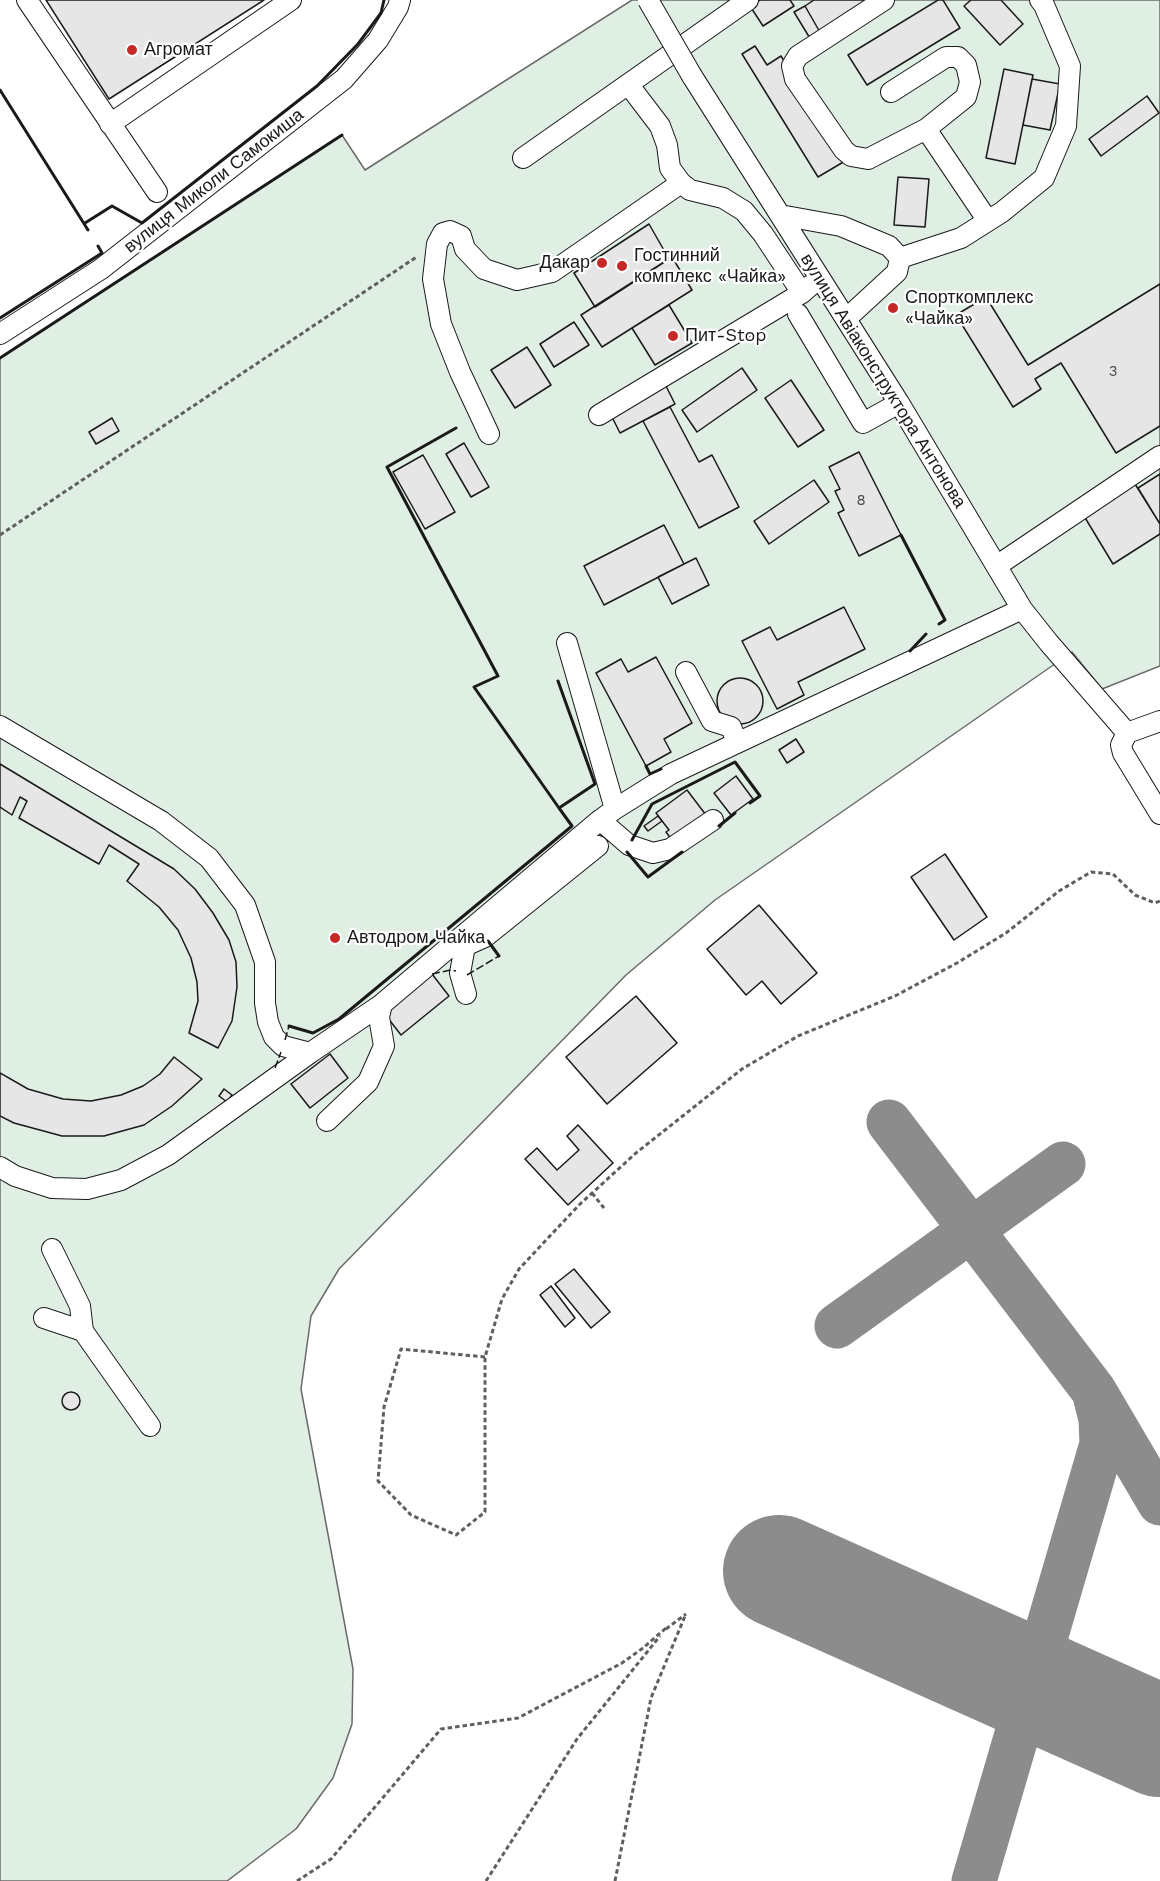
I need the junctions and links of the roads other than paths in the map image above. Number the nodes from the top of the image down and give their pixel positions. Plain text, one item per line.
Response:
1 (27, 0) edge
2 (291, 0) edge
3 (399, 0) edge
4 (648, 0) edge
5 (748, 0) edge
6 (884, 0) edge
7 (1040, 0) edge
8 (628, 84) junction
9 (891, 92) dead end
10 (110, 124) junction
11 (926, 129) junction
12 (523, 158) dead end
13 (681, 183) junction
14 (157, 192) dead end
15 (780, 214) junction
16 (988, 221) junction
17 (900, 258) junction
18 (819, 277) junction
19 (802, 293) junction
20 (798, 314) dead end
21 (846, 319) junction
22 (0, 334) edge
23 (899, 404) junction
24 (600, 415) dead end
25 (489, 434) dead end
26 (1160, 456) edge
27 (998, 565) junction
28 (1022, 609) junction
29 (567, 643) dead end
30 (686, 672) dead end
31 (1160, 721) edge
32 (0, 726) edge
33 (1127, 733) junction
34 (737, 742) junction
35 (608, 814) junction
36 (1160, 814) edge
37 (713, 820) dead end
38 (598, 846) dead end
39 (462, 943) junction
40 (466, 994) dead end
41 (382, 1004) junction
42 (310, 1053) junction
43 (327, 1121) dead end
44 (0, 1167) edge
45 (52, 1249) dead end
46 (44, 1318) dead end
47 (83, 1331) junction
48 (150, 1426) dead end

1 - 10 street
2 - 10 street
3 - 22 street, вулиця Миколи Самокиша
4 - 15 street, вулиця Авіаконструктора Антонова, bridge
5 - 8 street
6 - 11 street
7 - 16 street
8 - 12 street
8 - 13 street
9 - 11 street
10 - 14 street
11 - 16 street
13 - 19 street
13 - 25 street
15 - 17 street
15 - 18 street, вулиця Авіаконструктора Антонова
16 - 17 street
17 - 21 street
18 - 19 street
18 - 21 street, вулиця Авіаконструктора Антонова
19 - 24 street
20 - 23 street
21 - 23 street, вулиця Авіаконструктора Антонова
23 - 27 street, вулиця Авіаконструктора Антонова
26 - 27 street
27 - 28 street, вулиця Авіаконструктора Антонова
28 - 33 street, вулиця Авіаконструктора Антонова
28 - 34 street
29 - 35 street
30 - 34 street
31 - 33 street
32 - 42 street
33 - 36 street
34 - 35 street
35 - 37 street
35 - 39 street
38 - 39 street
39 - 40 street
39 - 41 street
41 - 42 street
41 - 43 street
42 - 44 street
45 - 47 street
46 - 47 street
47 - 48 street

